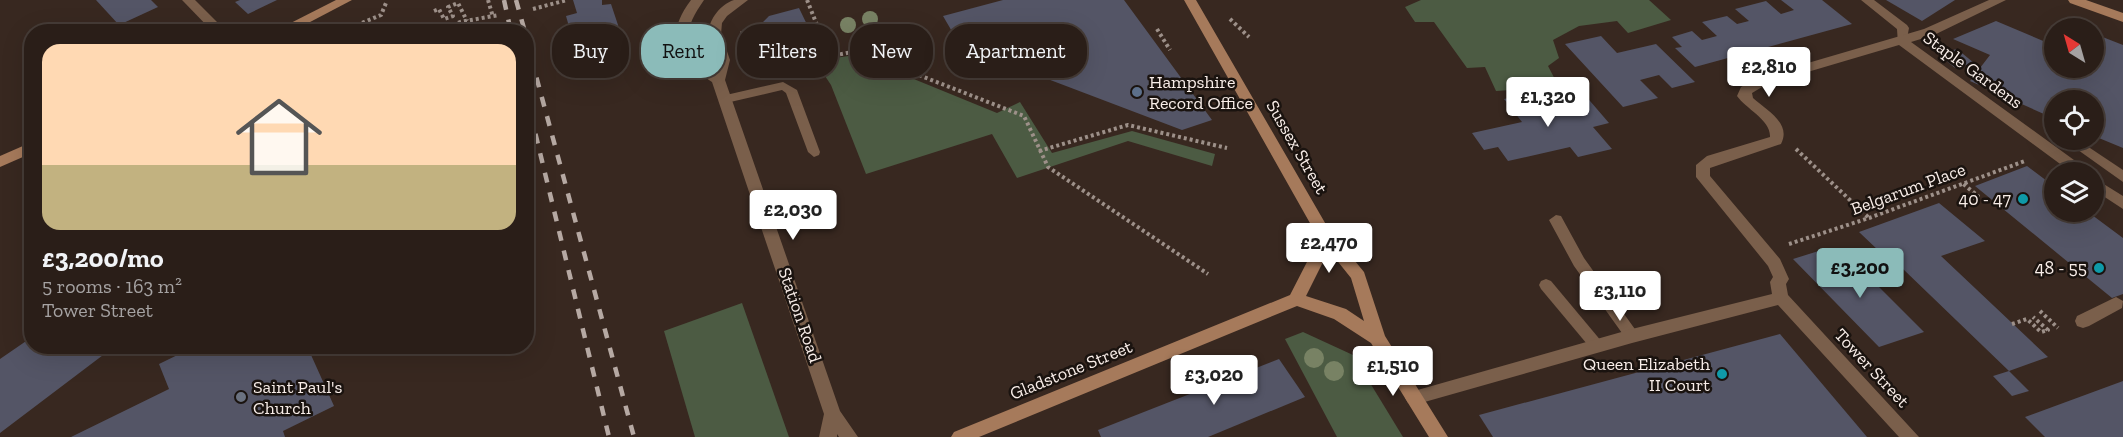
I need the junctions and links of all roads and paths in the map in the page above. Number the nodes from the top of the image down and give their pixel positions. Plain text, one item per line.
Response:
1 (188, 0) edge
2 (346, 0) edge
3 (488, 0) edge
4 (567, 0) edge
5 (698, 0) edge
6 (742, 0) edge
7 (807, 0) edge
8 (1190, 0) edge
9 (1867, 0) edge
10 (2000, 0) edge
11 (2074, 0) edge
12 (386, 3) dead end
13 (533, 9) dead end
14 (434, 11) dead end
15 (499, 15) dead end
16 (1225, 15) dead end
17 (493, 17) junction
18 (2123, 18) edge
19 (468, 21) junction
20 (213, 24) edge
21 (296, 24) edge
22 (359, 24) edge
23 (457, 24) edge
24 (817, 24) edge
25 (1157, 29) dead end
26 (1249, 37) dead end
27 (1902, 41) junction
28 (1170, 50) dead end
29 (838, 54) edge
30 (718, 80) junction
31 (726, 99) junction
32 (1778, 137) junction
33 (1227, 148) dead end
34 (2084, 150) edge
35 (24, 151) edge
36 (1040, 151) junction
37 (814, 152) dead end
38 (2052, 152) junction
39 (0, 162) edge
40 (2066, 162) edge
41 (2123, 177) edge
42 (1961, 183) junction
43 (2104, 190) edge
44 (1959, 203) dead end
45 (2123, 203) edge
46 (1869, 218) junction
47 (1556, 220) dead end
48 (1323, 232) junction
49 (1784, 246) dead end
50 (1208, 274) dead end
51 (1546, 285) dead end
52 (1781, 298) junction
53 (1296, 299) junction
54 (2116, 303) dead end
55 (2033, 317) dead end
56 (2083, 321) dead end
57 (2012, 324) dead end
58 (1632, 336) junction
59 (1377, 338) junction
60 (1597, 346) junction
61 (1414, 398) junction
62 (833, 414) junction
63 (828, 437) edge
64 (849, 437) edge
65 (960, 437) edge
66 (1439, 437) edge
67 (1910, 437) edge

1 - 20 street
2 - 21 main road
3 - 17 path
4 - 13 path
5 - 30 street
6 - 30 street
7 - 24 path
8 - 48 main road, Sussex Street
9 - 27 lane
10 - 27 street
11 - 18 main road
12 - 22 path
14 - 19 path
15 - 17 path
16 - 26 path
17 - 19 path
19 - 23 path
25 - 28 path
27 - 32 street
27 - 38 street, Staple Gardens
29 - 36 path
30 - 31 street, Station Road
31 - 37 lane
31 - 62 street, Station Road
32 - 46 path
32 - 52 street
33 - 36 path
34 - 41 lane
35 - 39 main road
36 - 50 path
38 - 40 street, Staple Gardens
38 - 42 path, Belgarum Place
42 - 44 path
42 - 46 path, Belgarum Place
43 - 45 street
46 - 49 path, Belgarum Place
47 - 58 lane
48 - 53 main road
48 - 59 main road, Sussex Street
51 - 60 lane
52 - 58 street
52 - 67 street, Tower Street
53 - 59 main road
53 - 65 main road, Gladstone Street
54 - 56 street
55 - 57 path
58 - 60 street
59 - 61 main road, Sussex Street
60 - 61 street
61 - 66 main road, Sussex Street
62 - 63 street
62 - 64 street, Station Road

